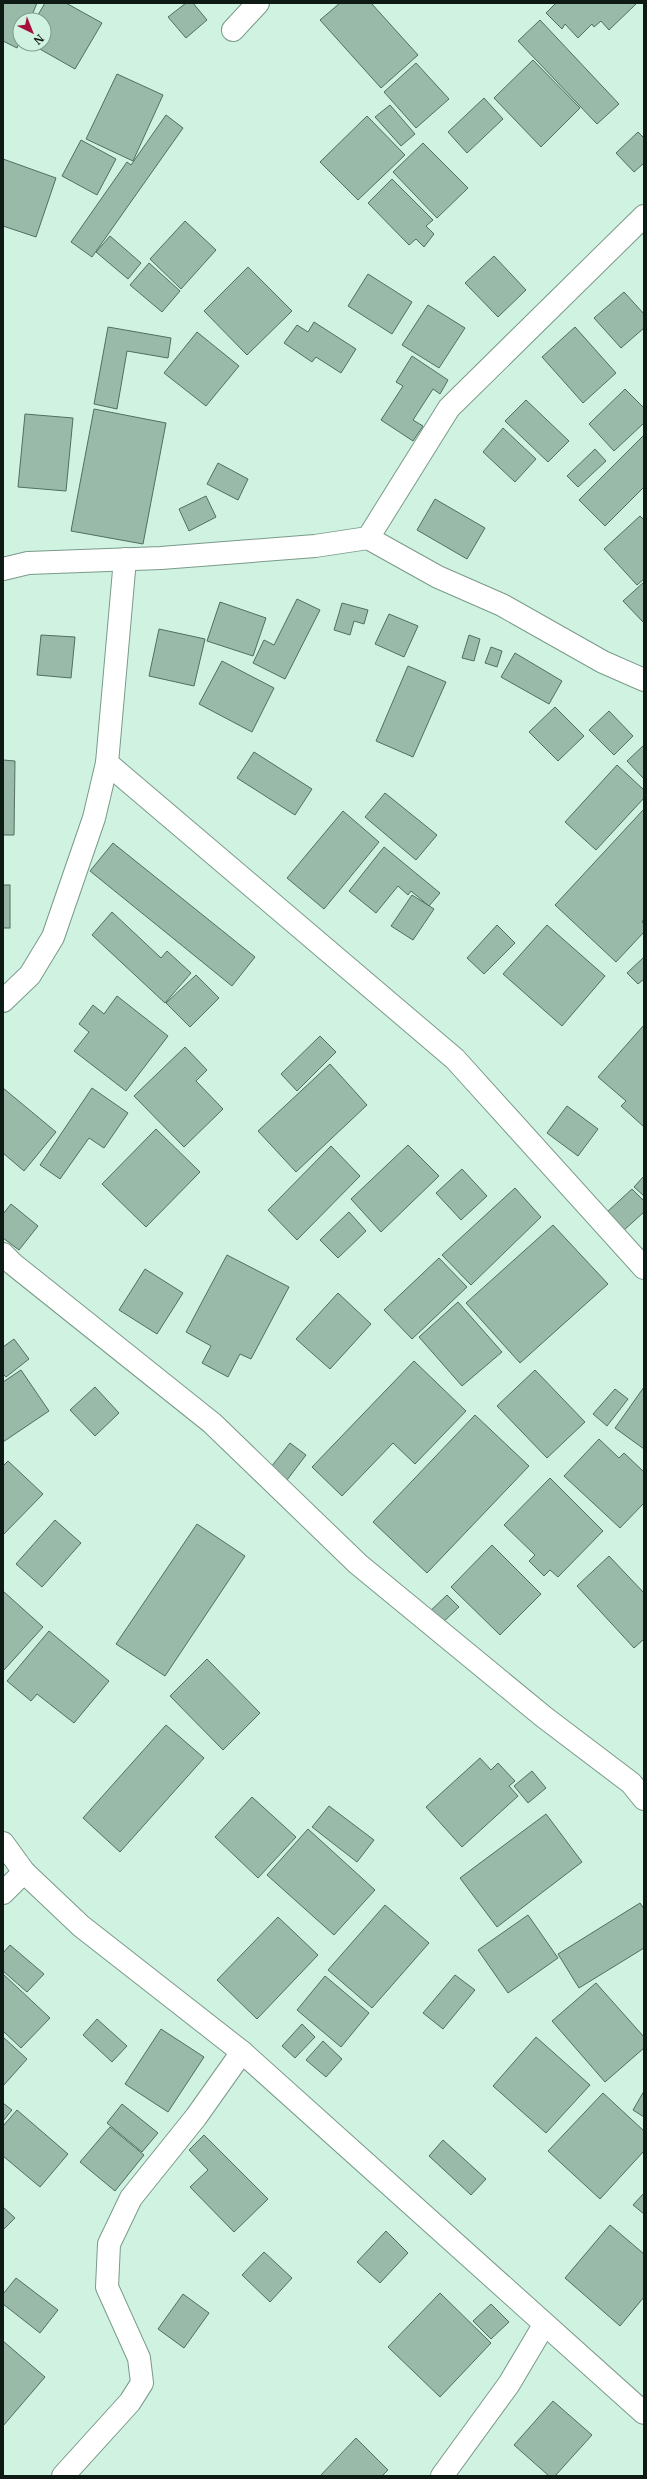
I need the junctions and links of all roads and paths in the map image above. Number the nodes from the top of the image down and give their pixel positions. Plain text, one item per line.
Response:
1 (258, 3) edge
2 (233, 30) dead end
3 (644, 216) edge
4 (368, 538) junction
5 (125, 560) junction
6 (3, 570) edge
7 (644, 680) edge
8 (107, 763) junction
9 (3, 1001) edge
10 (3, 1254) edge
11 (644, 1268) edge
12 (644, 1798) edge
13 (3, 1843) edge
14 (24, 1872) junction
15 (3, 1893) edge
16 (242, 2052) junction
17 (544, 2324) junction
18 (644, 2413) edge
19 (63, 2476) edge
20 (442, 2476) edge

1 - 2 street
3 - 4 street
4 - 5 street
4 - 7 street
5 - 6 street
5 - 8 street
8 - 9 street
8 - 11 street
10 - 12 street
13 - 14 street
14 - 15 street
14 - 16 street
16 - 17 street
16 - 19 street
17 - 18 street
17 - 20 street

